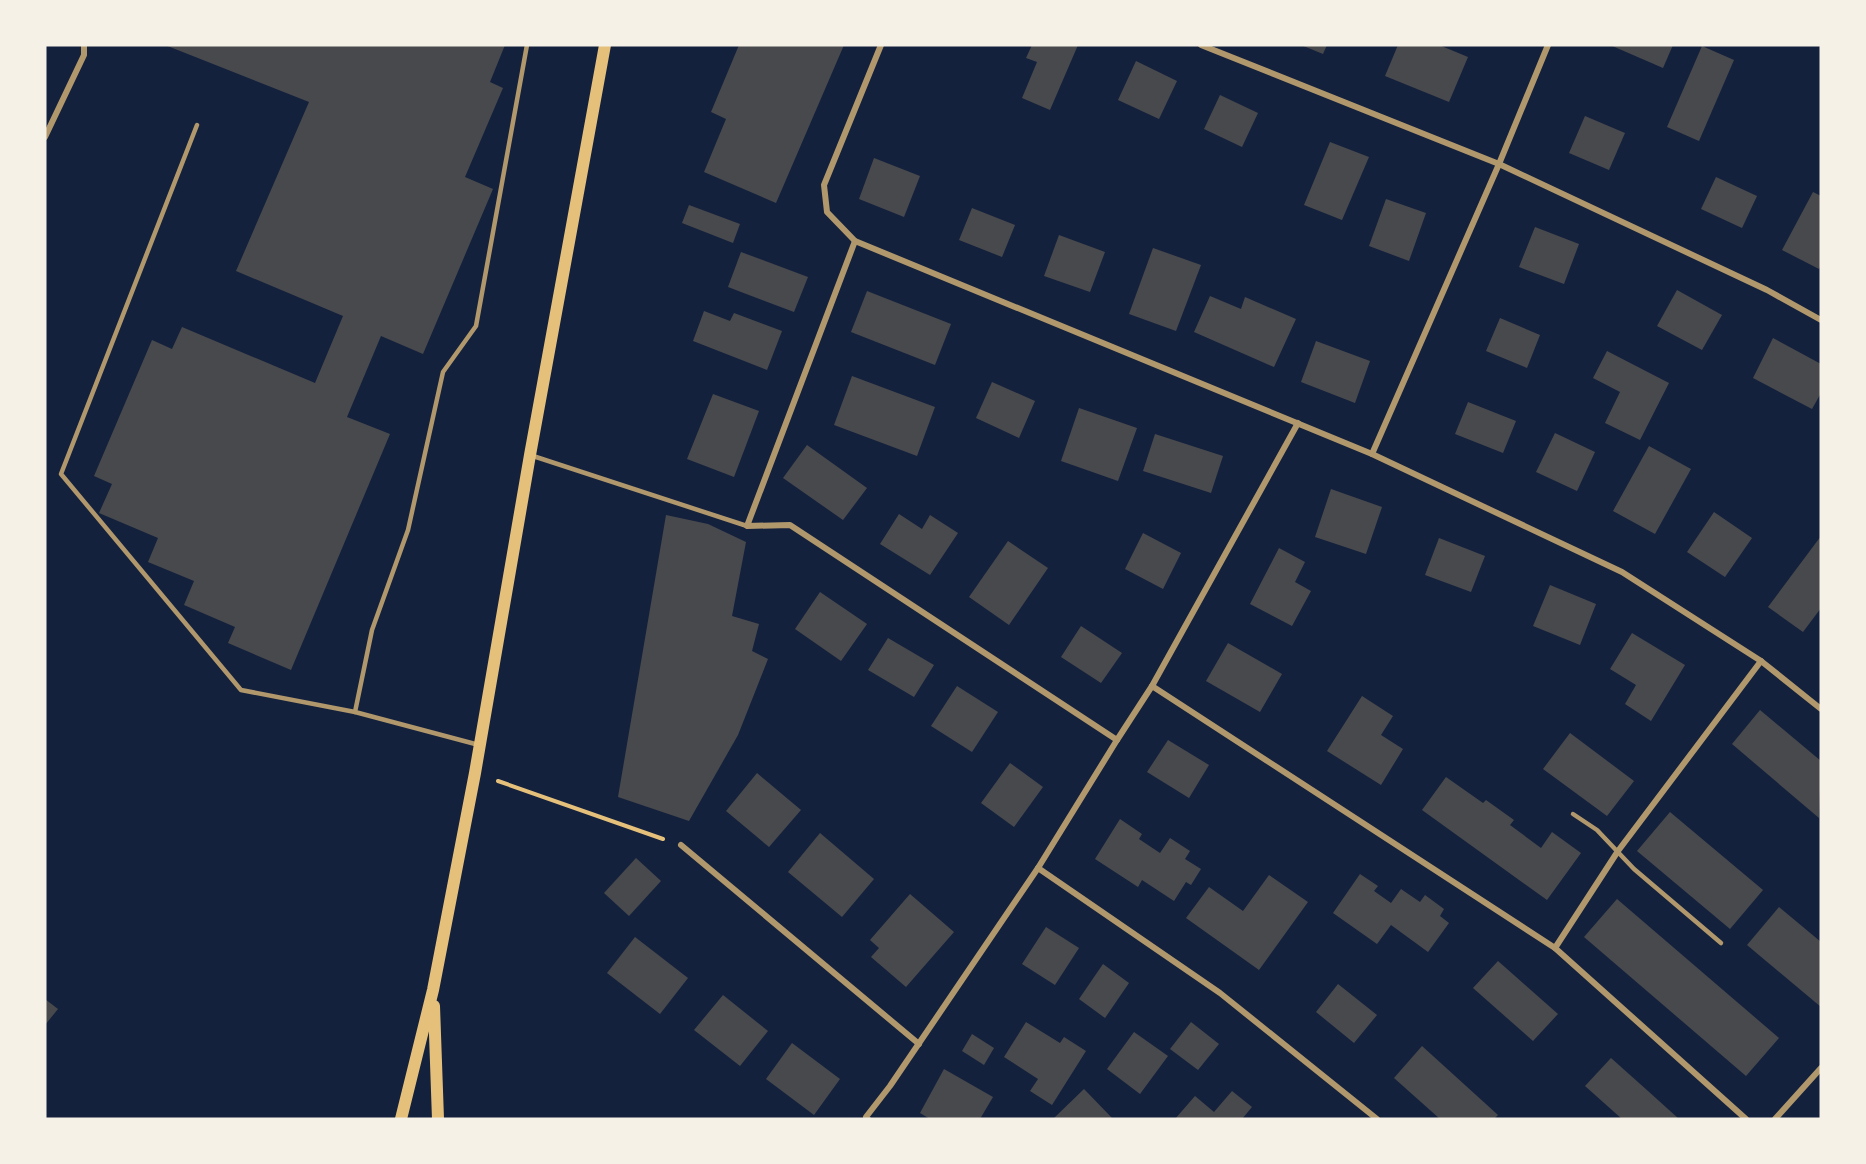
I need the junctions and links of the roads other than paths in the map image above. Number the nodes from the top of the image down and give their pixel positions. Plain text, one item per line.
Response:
1 (84, 45) edge
2 (526, 45) edge
3 (605, 45) edge
4 (881, 45) edge
5 (1202, 45) edge
6 (1548, 45) edge
7 (197, 125) dead end
8 (45, 137) edge
9 (1499, 164) junction
10 (855, 241) junction
11 (1821, 320) edge
12 (1298, 423) junction
13 (1372, 454) junction
14 (530, 455) junction
15 (747, 526) junction
16 (1761, 661) junction
17 (1152, 686) junction
18 (1821, 709) edge
19 (355, 712) junction
20 (1116, 740) junction
21 (479, 745) junction
22 (1573, 814) dead end
23 (681, 844) road end
24 (1618, 851) junction
25 (1038, 868) junction
26 (1721, 943) dead end
27 (1555, 948) junction
28 (433, 990) junction
29 (919, 1044) junction
30 (1821, 1068) edge
31 (401, 1119) edge
32 (438, 1119) edge
33 (868, 1119) edge
34 (1377, 1119) edge
35 (1746, 1119) edge
36 (1775, 1119) edge

1 - 8 street
2 - 19 lane
3 - 14 main road
4 - 10 street
5 - 9 street
6 - 9 street
7 - 19 lane
9 - 11 street
9 - 13 street
10 - 12 street
10 - 15 street
12 - 13 street
12 - 17 street
13 - 16 street
14 - 15 lane
14 - 21 main road
15 - 20 street
16 - 18 street
16 - 24 street
17 - 20 street
17 - 27 street
19 - 21 lane
20 - 25 street
21 - 28 main road
22 - 24 lane
23 - 29 street
24 - 26 lane
24 - 27 street
25 - 29 street
25 - 34 street
27 - 35 street
28 - 31 main road
28 - 32 main road
29 - 33 street
30 - 36 street

